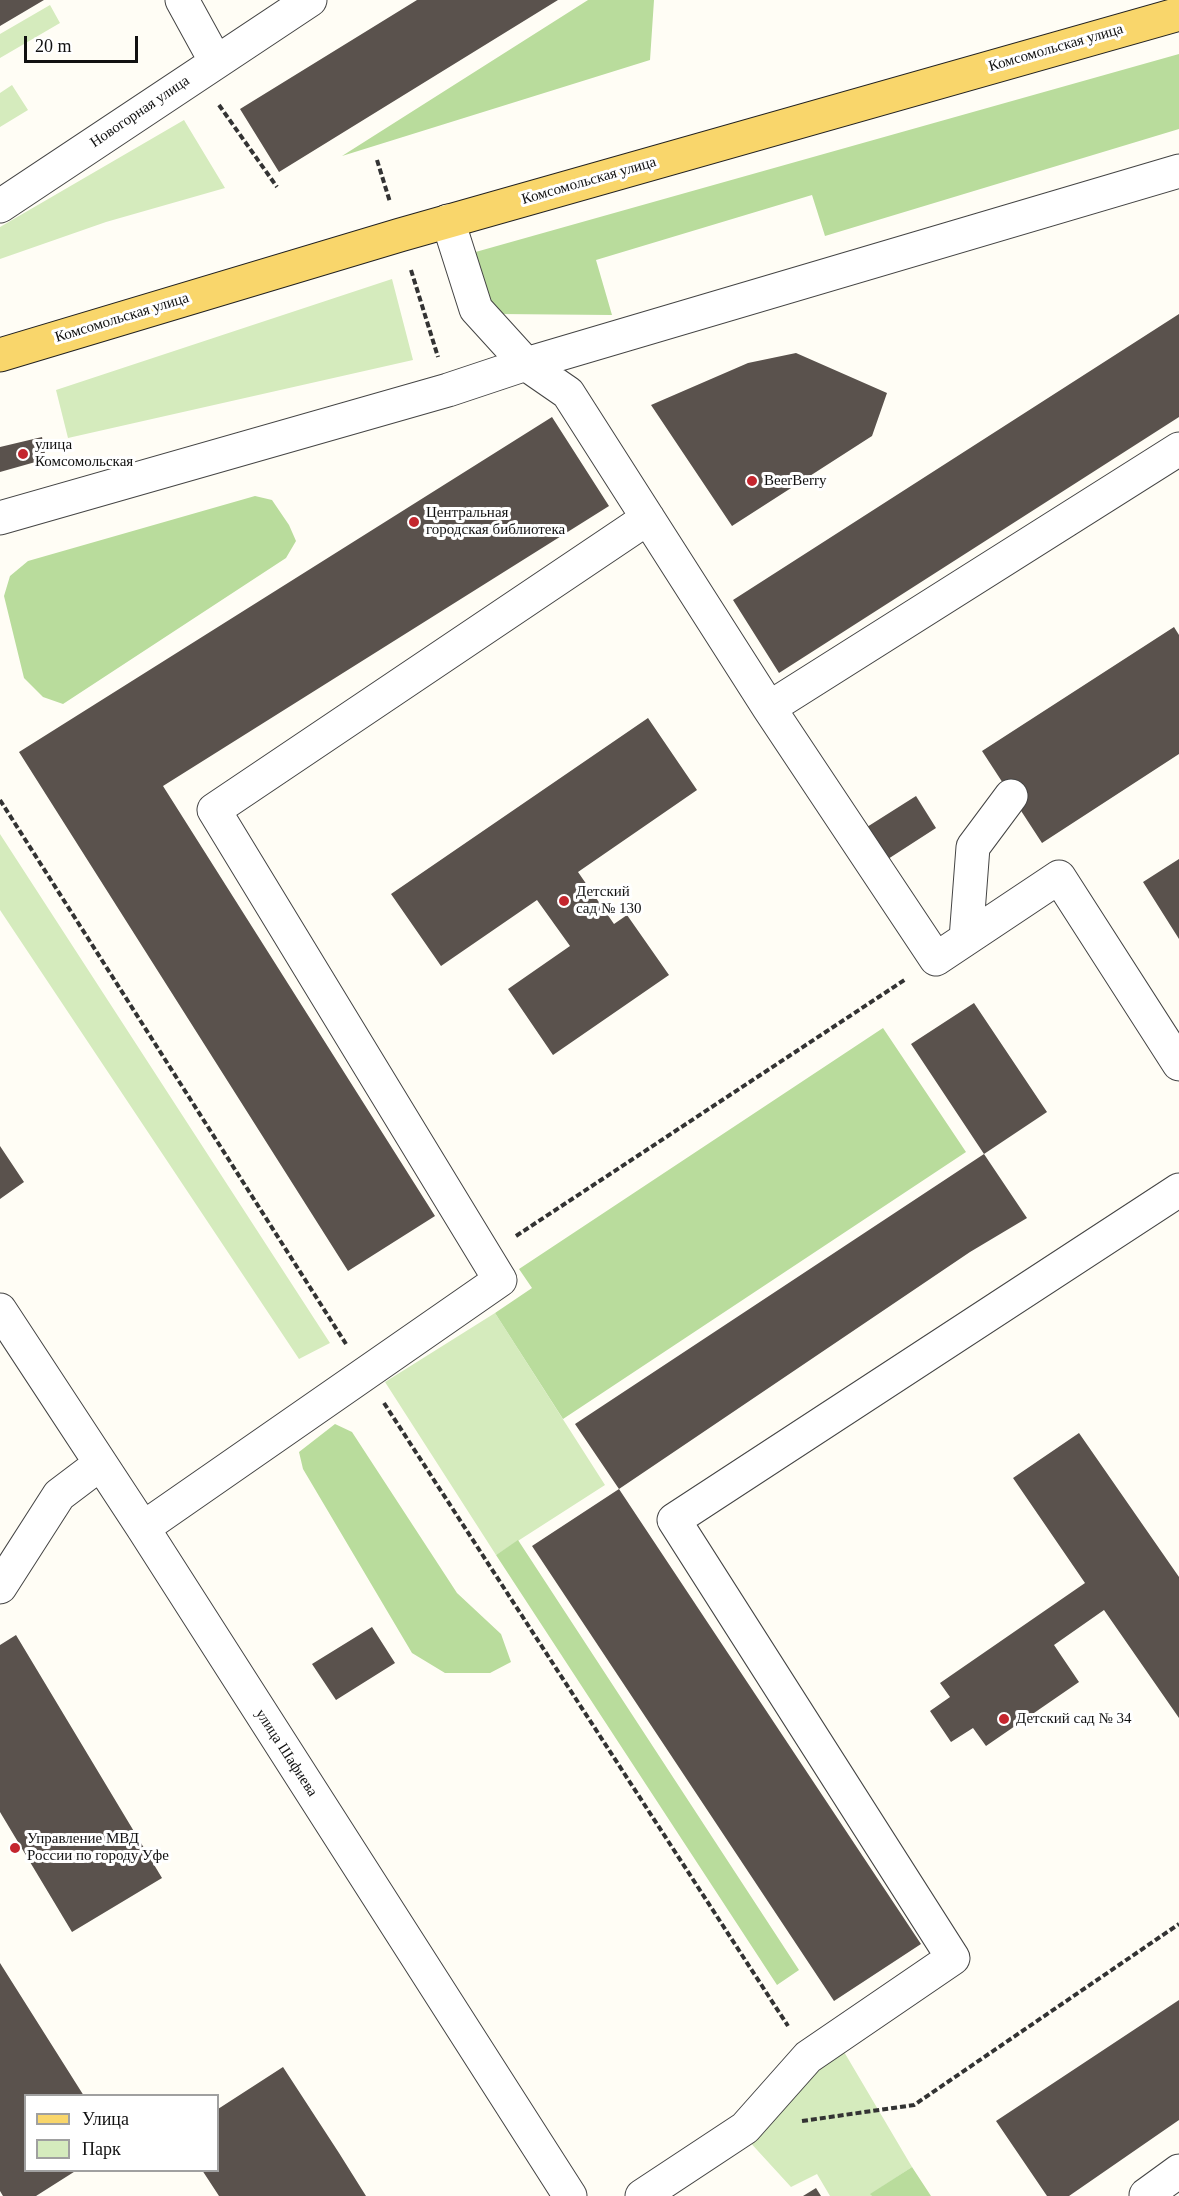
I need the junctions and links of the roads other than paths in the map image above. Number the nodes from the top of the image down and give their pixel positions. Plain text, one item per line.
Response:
1 (182, 0) edge
2 (310, 0) edge
3 (1179, 14) edge
4 (206, 68) junction
5 (1179, 171) edge
6 (0, 206) edge
7 (448, 221) junction
8 (0, 355) edge
9 (526, 364) junction
10 (1179, 449) edge
11 (0, 518) edge
12 (648, 518) junction
13 (769, 708) junction
14 (1011, 796) dead end
15 (966, 939) junction
16 (1179, 1064) edge
17 (1179, 1190) edge
18 (0, 1310) edge
19 (100, 1464) junction
20 (143, 1528) junction
21 (0, 1587) edge
22 (1179, 2171) edge
23 (570, 2196) edge
24 (642, 2196) edge
25 (1147, 2196) edge

1 - 4 street
2 - 4 street, Новогорная улица
3 - 7 main road, Комсомольская улица
4 - 6 street, Новогорная улица
5 - 9 street
7 - 8 main road, Комсомольская улица
7 - 9 street
9 - 11 street
9 - 12 street
10 - 13 street
12 - 13 street
12 - 20 street
13 - 15 street
14 - 15 street
15 - 16 street
17 - 24 street
18 - 19 street, улица Шафиева
19 - 20 street, улица Шафиева
19 - 21 street
20 - 23 street, улица Шафиева
22 - 25 street

